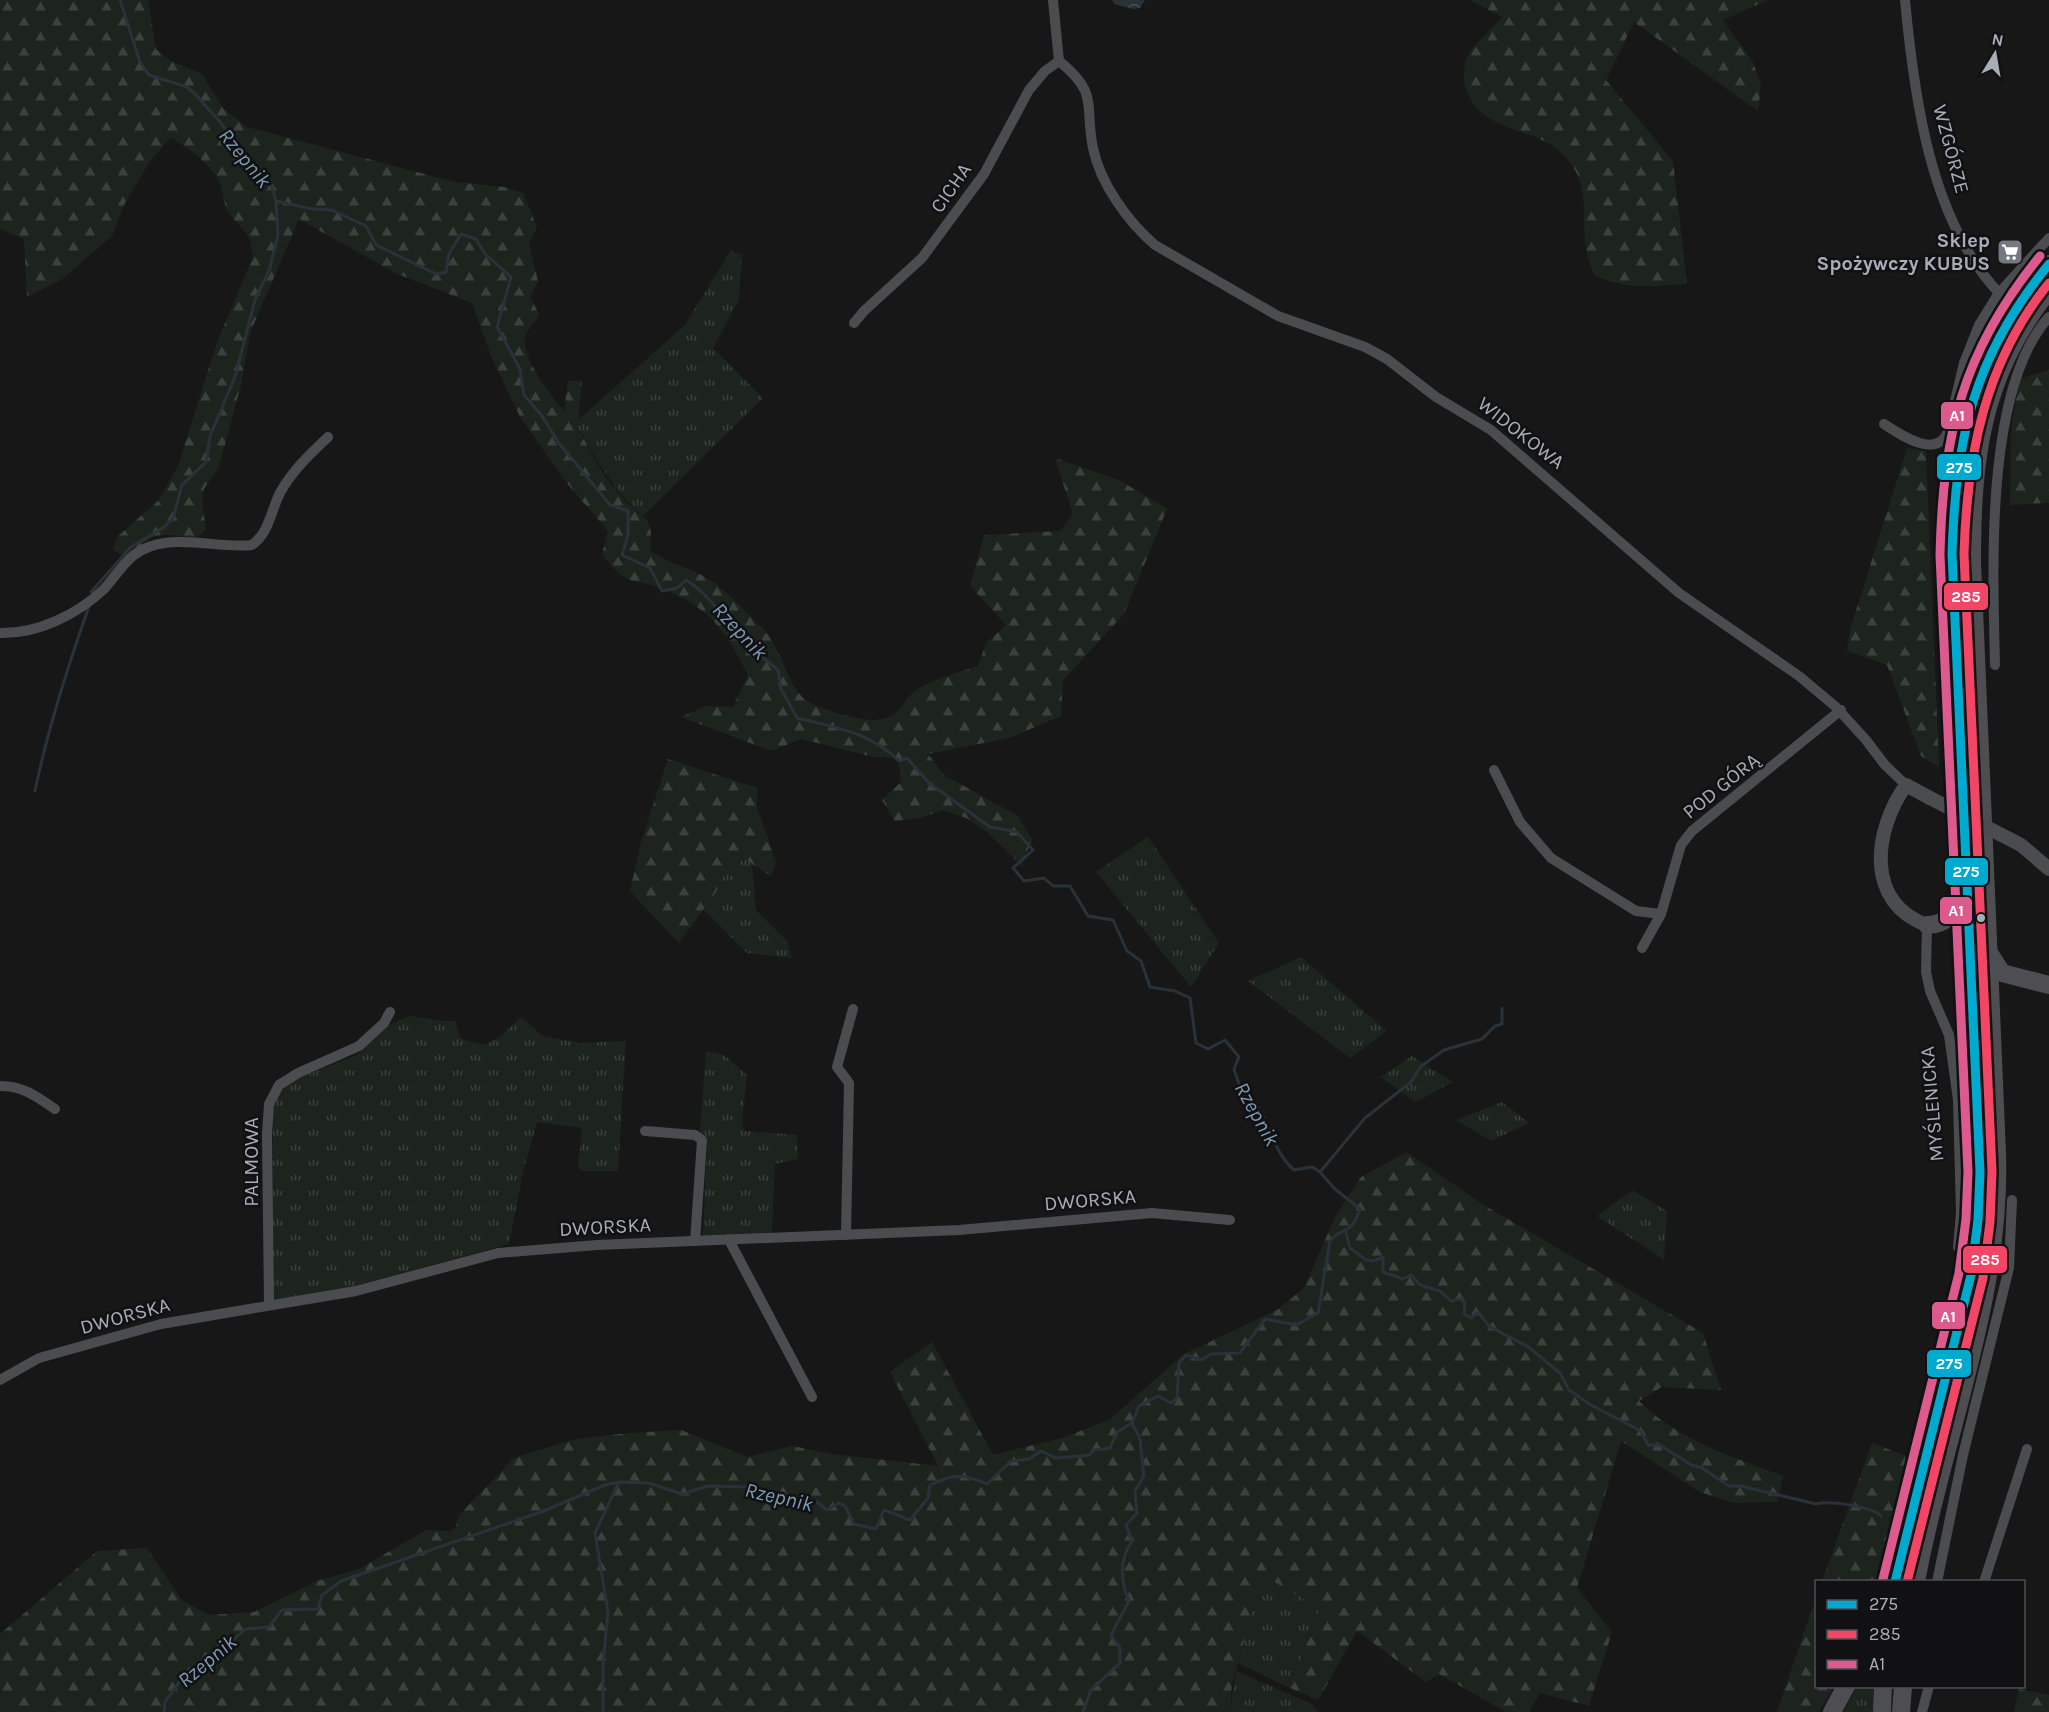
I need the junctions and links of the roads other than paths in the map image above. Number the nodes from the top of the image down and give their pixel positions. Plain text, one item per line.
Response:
1 (1053, 0) edge
2 (1905, 0) edge
3 (1059, 61) junction
4 (2049, 238) edge
5 (2041, 263) edge
6 (2049, 290) edge
7 (1999, 293) junction
8 (2049, 317) edge
9 (854, 323) dead end
10 (1964, 363) junction
11 (1982, 370) junction
12 (1884, 424) dead end
13 (328, 437) dead end
14 (0, 633) edge
15 (1995, 665) dead end
16 (1840, 710) junction
17 (1494, 770) dead end
18 (1906, 784) junction
19 (2049, 869) edge
20 (1966, 877) junction
21 (1660, 914) junction
22 (1927, 925) junction
23 (1642, 948) dead end
24 (1978, 950) junction
25 (2024, 980) junction
26 (2049, 985) edge
27 (853, 1009) dead end
28 (390, 1012) dead end
29 (1991, 1020) junction
30 (0, 1086) edge
31 (55, 1109) dead end
32 (645, 1131) dead end
33 (2012, 1200) dead end
34 (1230, 1220) dead end
35 (846, 1235) junction
36 (729, 1240) junction
37 (695, 1241) junction
38 (1958, 1247) dead end
39 (269, 1305) junction
40 (0, 1380) edge
41 (812, 1397) dead end
42 (2027, 1449) dead end
43 (1895, 1580) edge
44 (1916, 1580) edge
45 (1937, 1580) edge
46 (1984, 1580) edge
47 (1845, 1688) edge
48 (1883, 1688) edge
49 (1903, 1688) edge
50 (1928, 1688) edge
51 (1832, 1712) edge
52 (1882, 1712) edge
53 (1901, 1712) edge
54 (1922, 1712) edge

1 - 3 street
2 - 7 street, WZGÓRZE
3 - 9 street, CICHA
3 - 16 street, WIDOKOWA
4 - 5 street
5 - 7 street
5 - 11 highway
6 - 24 highway
7 - 10 street
8 - 15 street
10 - 11 street
10 - 12 street
11 - 20 highway
13 - 14 street
16 - 18 street, WIDOKOWA
16 - 21 street, POD GÓRĄ
17 - 21 street
18 - 19 street, bridge
18 - 22 street
20 - 22 highway
20 - 24 highway
21 - 23 street, POD GÓRĄ
22 - 24 highway
22 - 38 street, MYŚLENICKA
24 - 25 highway
24 - 29 highway
24 - 43 highway
25 - 26 highway
25 - 29 highway
27 - 35 street
28 - 39 street, PALMOWA
29 - 44 highway
30 - 31 street
32 - 37 street
33 - 45 street
34 - 35 street, DWORSKA
35 - 36 street, DWORSKA
36 - 37 street, DWORSKA
36 - 41 street
37 - 39 street, DWORSKA
39 - 40 street, DWORSKA
42 - 46 street
47 - 51 highway
48 - 52 highway
49 - 53 highway
50 - 54 street

